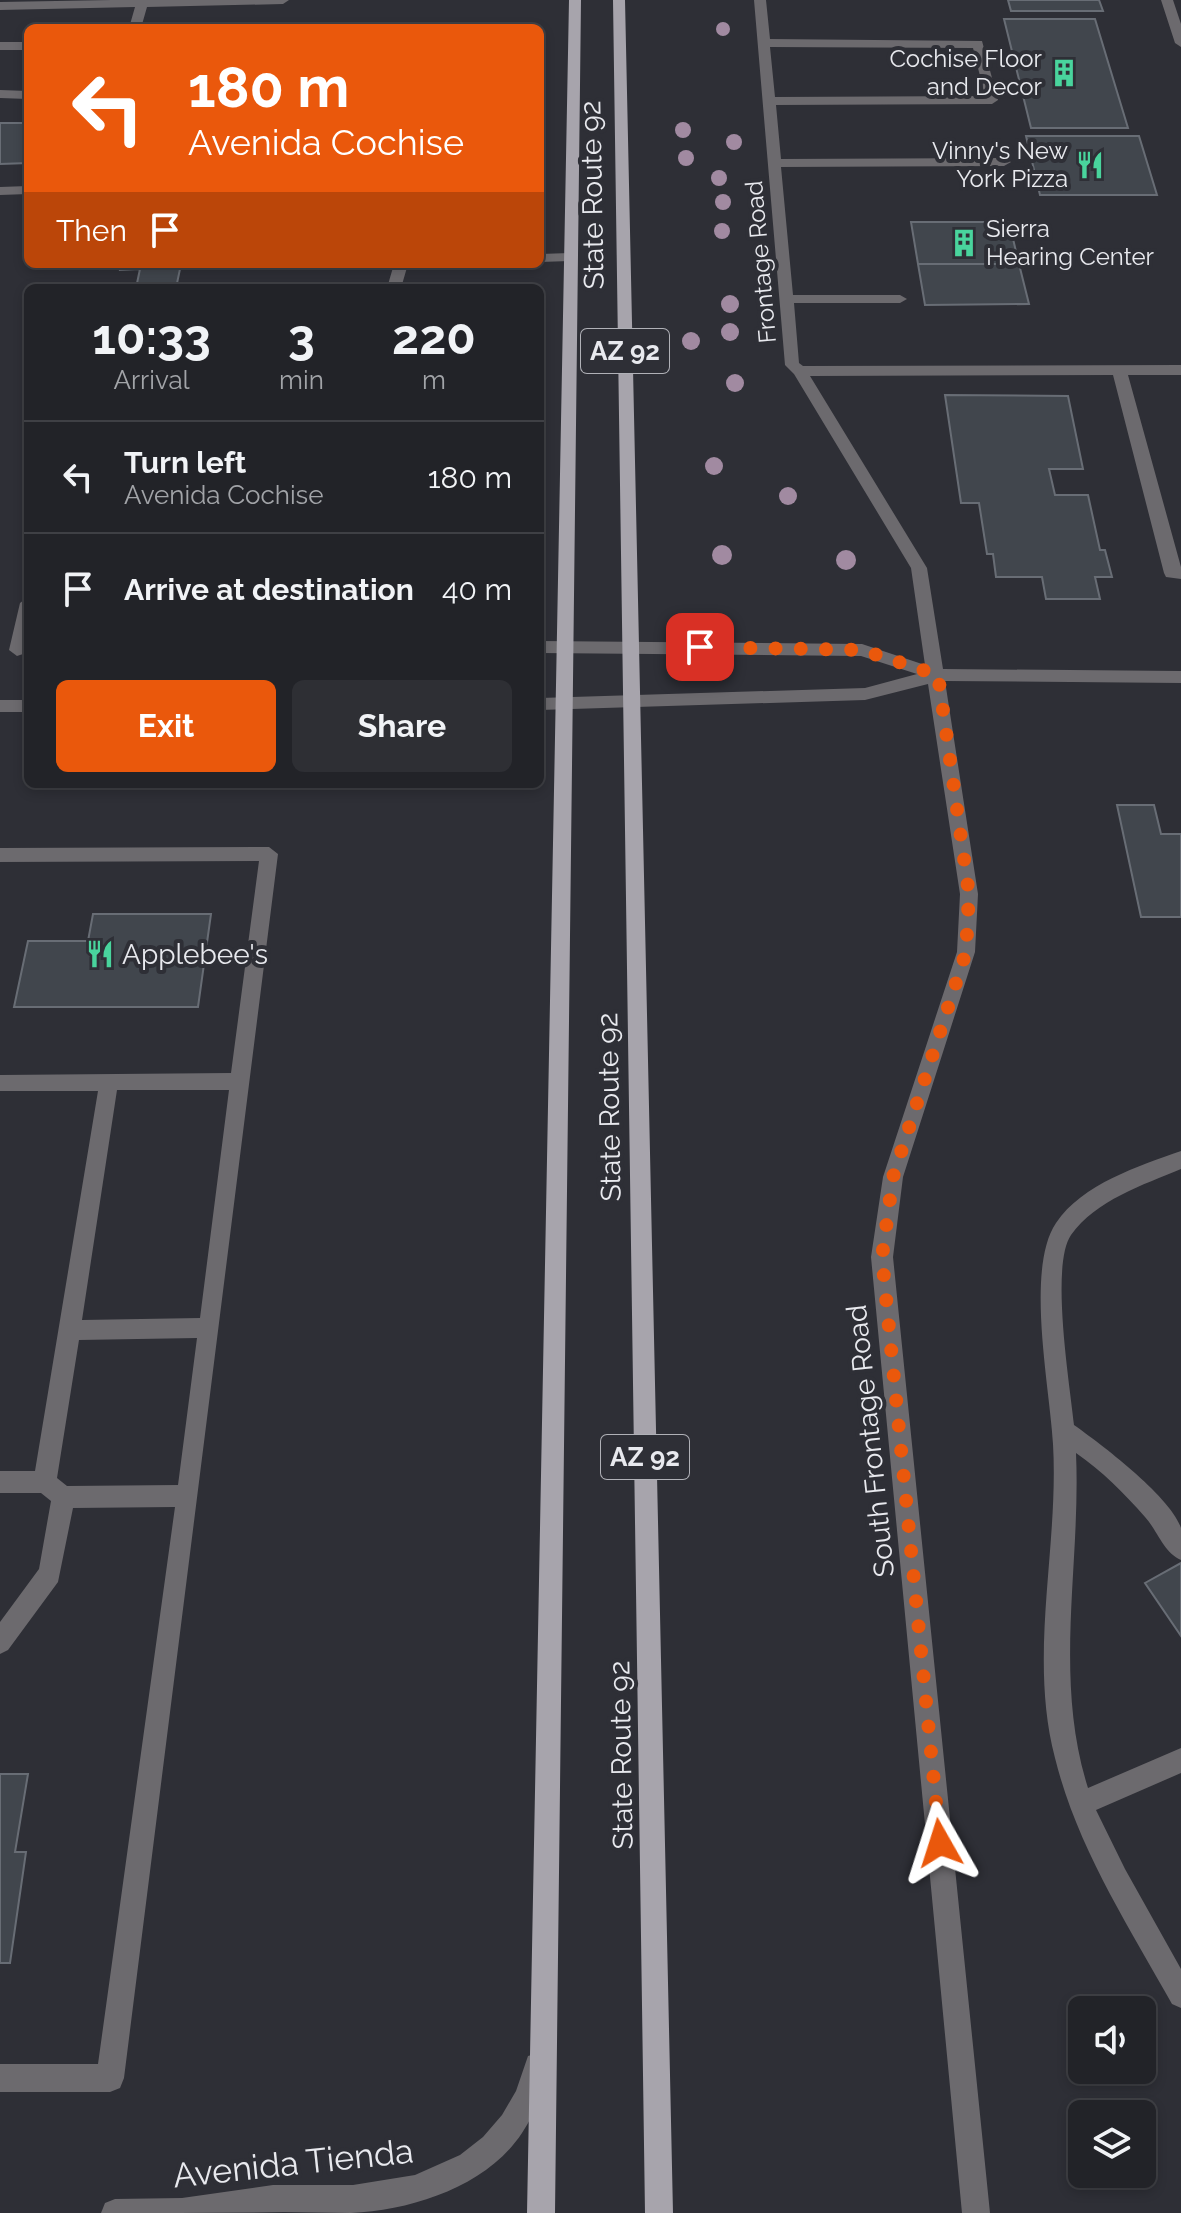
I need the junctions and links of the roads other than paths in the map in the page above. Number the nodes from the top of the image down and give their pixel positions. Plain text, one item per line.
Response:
1 (283, 0) edge
2 (575, 0) edge
3 (619, 0) edge
4 (760, 0) edge
5 (1167, 0) edge
6 (26, 3) edge
7 (141, 5) junction
8 (0, 6) edge
9 (136, 24) edge
10 (764, 43) junction
11 (1181, 43) edge
12 (0, 46) edge
13 (24, 46) edge
14 (0, 94) edge
15 (24, 95) edge
16 (769, 101) junction
17 (1004, 162) dead end
18 (775, 163) junction
19 (24, 190) edge
20 (0, 191) edge
21 (570, 257) junction
22 (544, 258) edge
23 (787, 299) junction
24 (900, 299) dead end
25 (1119, 370) junction
26 (1181, 370) edge
27 (800, 371) junction
28 (1181, 573) edge
29 (24, 617) edge
30 (544, 647) edge
31 (563, 647) junction
32 (631, 647) junction
33 (15, 650) edge
34 (938, 675) junction
35 (1181, 677) edge
36 (632, 702) junction
37 (552, 704) edge
38 (0, 706) edge
39 (24, 706) edge
40 (0, 855) edge
41 (109, 1081) junction
42 (240, 1081) junction
43 (0, 1083) edge
44 (1181, 1160) edge
45 (209, 1328) junction
46 (69, 1330) junction
47 (1062, 1430) junction
48 (0, 1482) edge
49 (54, 1490) junction
50 (188, 1496) junction
51 (1181, 1548) edge
52 (0, 1642) edge
53 (1181, 1760) edge
54 (1082, 1803) junction
55 (1181, 1995) edge
56 (543, 2043) junction
57 (0, 2078) edge
58 (115, 2213) edge
59 (541, 2213) edge
60 (659, 2213) edge
61 (976, 2213) edge

1 - 7 street
2 - 21 main road, State Route 92 / AZ 92
3 - 32 main road, State Route 92 / AZ 92
4 - 10 street, Frontage Road
5 - 11 street
6 - 7 street
6 - 8 street
7 - 9 street
10 - 16 street, Frontage Road
10 - 16 street
12 - 13 street
14 - 15 street
16 - 18 street, Frontage Road
17 - 18 street
18 - 23 street, Frontage Road
19 - 20 street
21 - 22 street
21 - 31 main road, State Route 92 / AZ 92
23 - 24 street
23 - 27 street, Frontage Road
25 - 26 street
25 - 27 street
25 - 28 street
27 - 34 street, Frontage Road
29 - 33 street
30 - 31 street
31 - 32 street
31 - 37 main road, State Route 92 / AZ 92
32 - 34 street
32 - 36 main road, State Route 92 / AZ 92
34 - 35 street
34 - 36 street
34 - 61 street, South Frontage Road
36 - 37 street
36 - 60 main road, State Route 92 / AZ 92
37 - 56 main road, State Route 92 / AZ 92
38 - 39 street
40 - 42 street
41 - 42 street
41 - 43 street
41 - 46 street
42 - 45 street
44 - 47 street
45 - 46 street
45 - 50 street
46 - 49 street
47 - 51 street
47 - 54 street
48 - 49 street
49 - 50 street
49 - 52 street
50 - 57 street
53 - 54 street
54 - 55 street
56 - 58 street, Avenida Tienda
56 - 59 main road, State Route 92 / AZ 92

